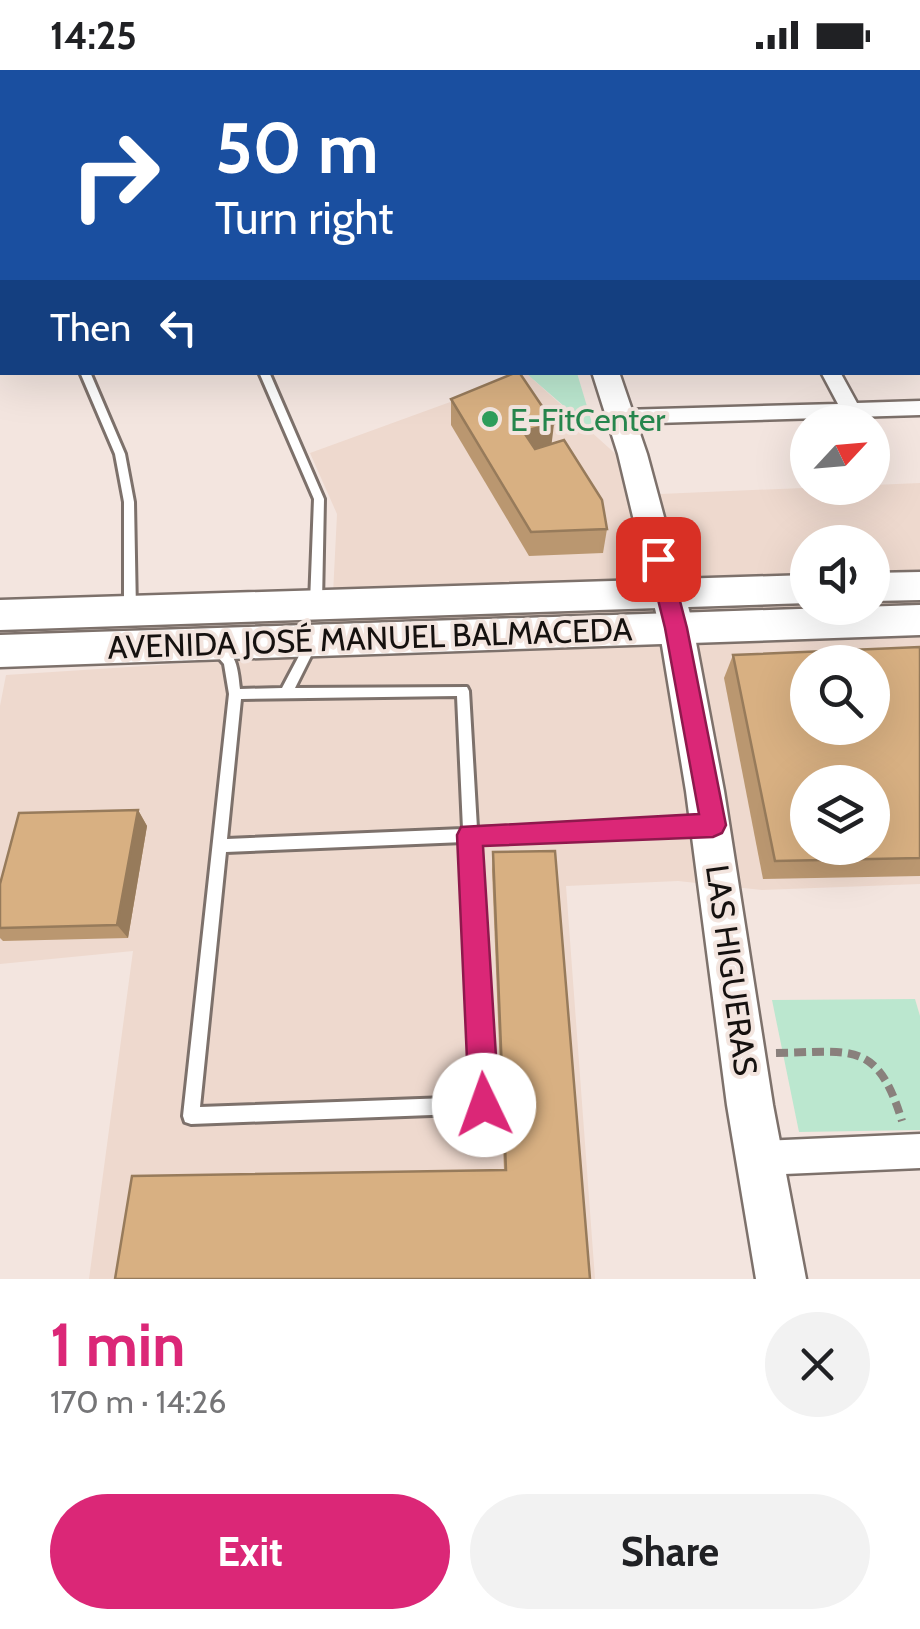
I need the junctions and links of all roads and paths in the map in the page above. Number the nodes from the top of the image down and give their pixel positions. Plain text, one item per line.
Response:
1 (86, 375) edge
2 (265, 375) edge
3 (606, 375) edge
4 (832, 375) edge
5 (849, 405) edge
6 (920, 408) edge
7 (890, 409) edge
8 (790, 412) edge
9 (622, 418) junction
10 (920, 586) edge
11 (890, 587) edge
12 (790, 593) edge
13 (242, 607) junction
14 (130, 610) junction
15 (672, 611) junction
16 (0, 615) edge
17 (920, 620) edge
18 (315, 622) junction
19 (211, 643) junction
20 (0, 651) edge
21 (286, 693) junction
22 (235, 694) junction
23 (713, 825) junction
24 (470, 835) junction
25 (219, 846) junction
26 (741, 1053) junction
27 (914, 1151) edge
28 (761, 1158) junction
29 (781, 1279) edge

1 - 14 lane
2 - 18 lane
3 - 9 main road, LAS HIGUERAS
4 - 5 street
6 - 7 street
8 - 9 street
9 - 15 main road, LAS HIGUERAS
10 - 11 main road
12 - 15 main road, AVENIDA JOSÉ MANUEL BALMACEDA
13 - 14 main road, AVENIDA JOSÉ MANUEL BALMACEDA
13 - 18 main road, AVENIDA JOSÉ MANUEL BALMACEDA
13 - 20 main road
14 - 16 main road, AVENIDA JOSÉ MANUEL BALMACEDA
15 - 17 main road, AVENIDA JOSÉ MANUEL BALMACEDA
15 - 18 main road, AVENIDA JOSÉ MANUEL BALMACEDA
15 - 23 main road, LAS HIGUERAS
18 - 19 main road, AVENIDA JOSÉ MANUEL BALMACEDA
18 - 21 lane
19 - 20 main road, AVENIDA JOSÉ MANUEL BALMACEDA
19 - 22 lane
21 - 22 lane
21 - 24 lane
22 - 25 lane
23 - 24 lane
23 - 26 main road, LAS HIGUERAS
24 - 25 lane
24 - 25 lane
26 - 27 path
26 - 28 main road, LAS HIGUERAS
27 - 28 street
28 - 29 main road, LAS HIGUERAS

